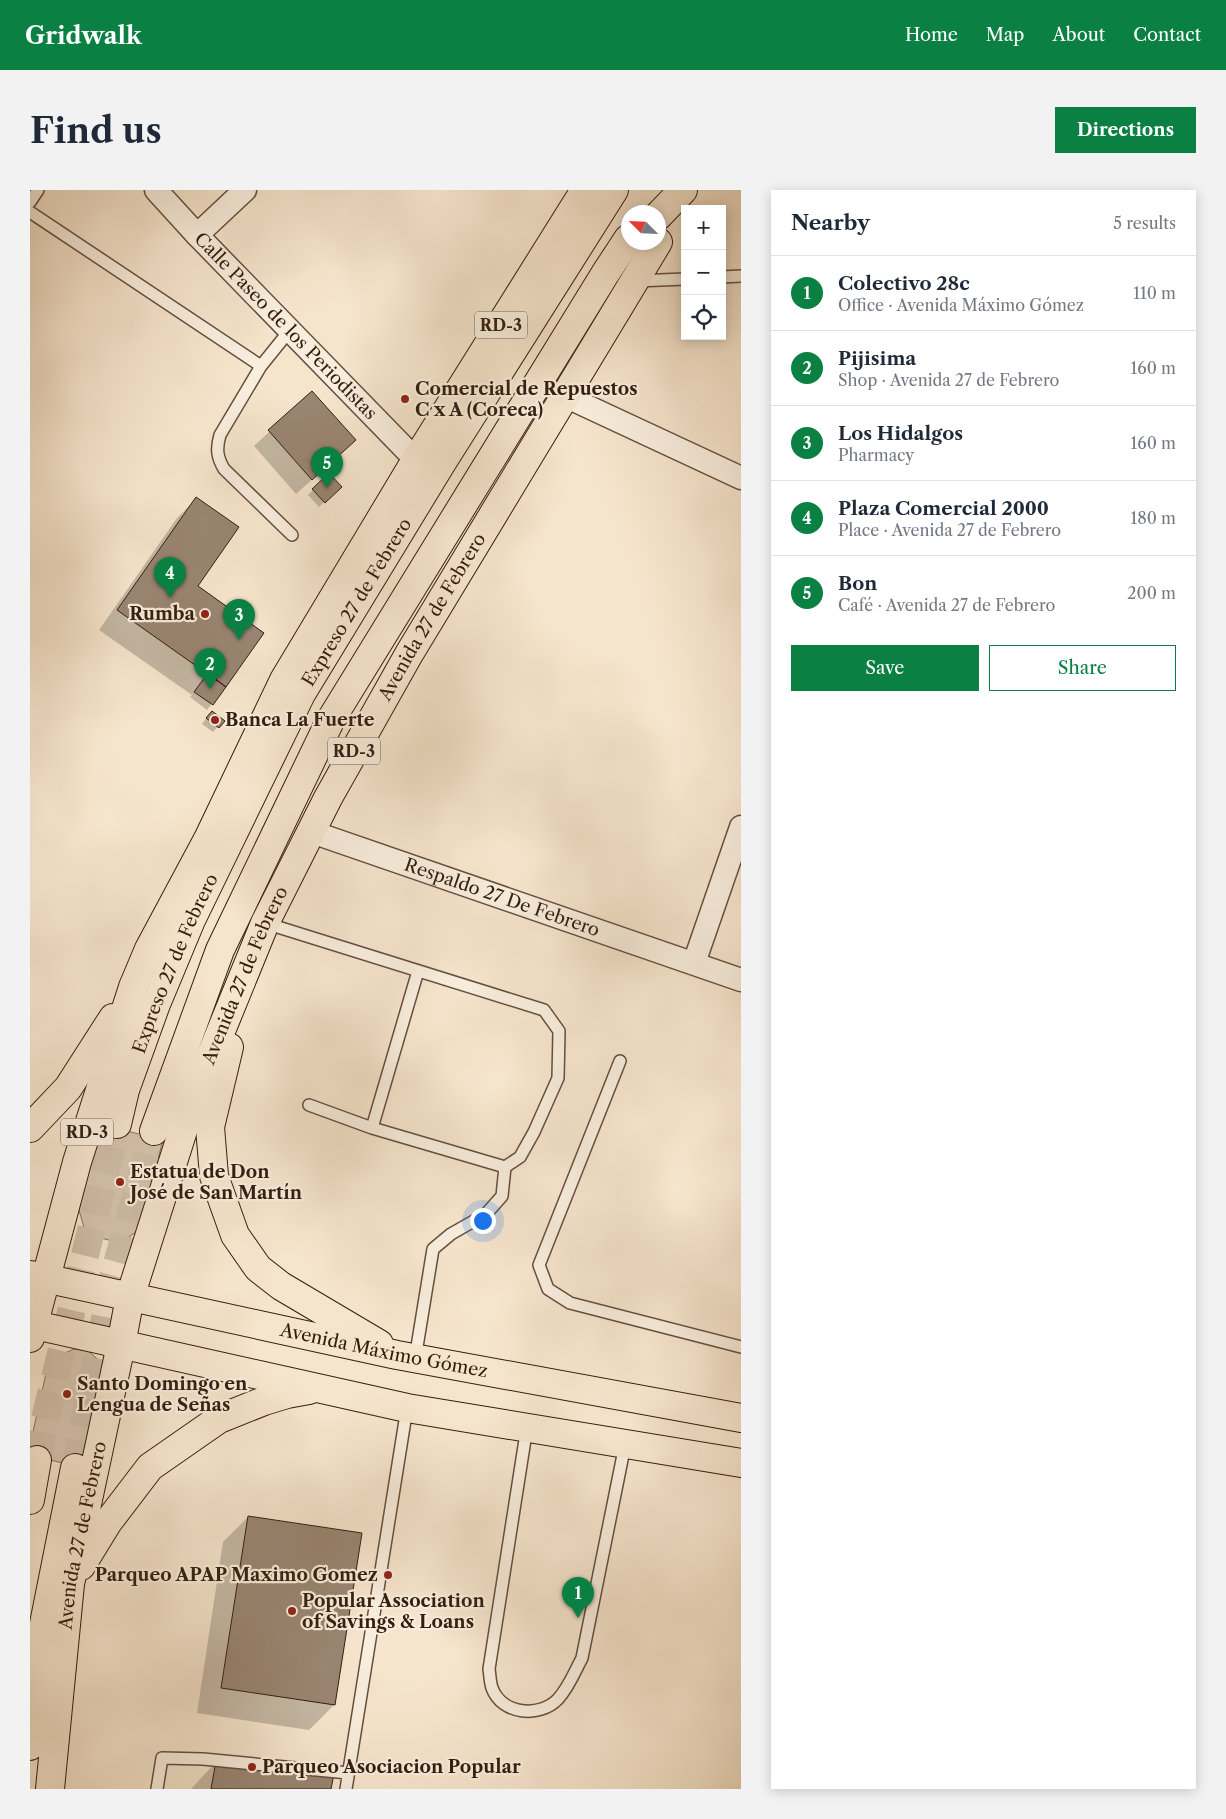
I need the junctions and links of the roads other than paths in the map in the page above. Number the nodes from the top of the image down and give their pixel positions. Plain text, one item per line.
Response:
1 (38, 190) edge
2 (156, 190) edge
3 (246, 190) edge
4 (586, 190) edge
5 (600, 190) edge
6 (614, 190) edge
7 (662, 190) edge
8 (683, 190) edge
9 (689, 190) edge
10 (30, 202) edge
11 (651, 205) edge
12 (666, 208) edge
13 (30, 212) edge
14 (666, 229) edge
15 (197, 235) junction
16 (621, 250) edge
17 (627, 250) edge
18 (653, 250) edge
19 (572, 255) junction
20 (605, 274) junction
21 (741, 276) edge
22 (726, 277) edge
23 (681, 279) edge
24 (634, 282) junction
25 (290, 330) junction
26 (261, 366) junction
27 (565, 396) junction
28 (416, 460) junction
29 (741, 478) edge
30 (292, 534) dead end
31 (741, 827) edge
32 (312, 832) junction
33 (265, 923) junction
34 (694, 963) junction
35 (418, 971) junction
36 (741, 980) edge
37 (242, 982) junction
38 (133, 987) junction
39 (620, 1061) dead end
40 (309, 1105) dead end
41 (117, 1124) tunnel mouth
42 (30, 1128) edge
43 (372, 1128) junction
44 (154, 1131) tunnel mouth
45 (505, 1168) junction
46 (38, 1277) edge
47 (130, 1297) junction
48 (31, 1329) edge
49 (122, 1345) junction
50 (741, 1347) edge
51 (406, 1357) junction
52 (318, 1388) junction
53 (407, 1408) junction
54 (741, 1418) edge
55 (527, 1427) junction
56 (625, 1444) junction
57 (37, 1460) tunnel mouth
58 (741, 1463) edge
59 (75, 1468) tunnel mouth
60 (30, 1500) edge
61 (70, 1584) junction
62 (30, 1746) edge
63 (348, 1783) edge
64 (50, 1789) edge
65 (157, 1789) edge

1 - 10 lane
2 - 15 street, Calle Paseo de los Periodistas
3 - 15 street
4 - 28 main road, RD-3
5 - 19 main road
6 - 19 main road, Expreso 27 de Febrero / RD-3
7 - 11 main road
8 - 12 main road
9 - 14 main road, Avenida 27 de Febrero / RD-3
13 - 26 lane
15 - 25 street, Calle Paseo de los Periodistas
16 - 20 main road, Expreso 27 de Febrero / RD-3
17 - 20 main road
18 - 24 main road, Avenida 27 de Febrero / RD-3
19 - 41 main road, Expreso 27 de Febrero / RD-3
20 - 44 main road, Expreso 27 de Febrero / RD-3
21 - 22 lane
23 - 24 lane
24 - 27 main road, Avenida 27 de Febrero / RD-3
25 - 26 lane
25 - 28 street, Calle Paseo de los Periodistas
26 - 30 lane
27 - 29 street
27 - 32 main road, Avenida 27 de Febrero / RD-3
28 - 38 main road, RD-3
31 - 34 street
32 - 33 main road, Avenida 27 de Febrero / RD-3
32 - 34 street, Respaldo 27 De Febrero
33 - 35 lane
33 - 37 main road, Avenida 27 de Febrero / RD-3
34 - 36 street, Respaldo 27 De Febrero
35 - 43 lane
35 - 45 lane
37 - 47 main road, Avenida 27 de Febrero / RD-3
37 - 51 main road
38 - 42 main road
38 - 46 main road, RD-3
39 - 50 lane
40 - 43 lane
43 - 45 lane
45 - 51 lane
46 - 47 main road, Avenida Máximo Gómez
46 - 48 main road, RD-3
47 - 49 main road, Avenida 27 de Febrero / RD-3
47 - 51 main road, Avenida Máximo Gómez
48 - 49 main road
49 - 52 main road
49 - 61 main road, Avenida 27 de Febrero / RD-3
51 - 54 main road, Avenida Máximo Gómez
52 - 53 main road
52 - 61 main road
53 - 55 main road
53 - 63 lane
55 - 56 main road
55 - 56 lane
56 - 58 main road
57 - 60 main road
59 - 62 main road
61 - 64 main road, Avenida 27 de Febrero / RD-3
63 - 65 lane

